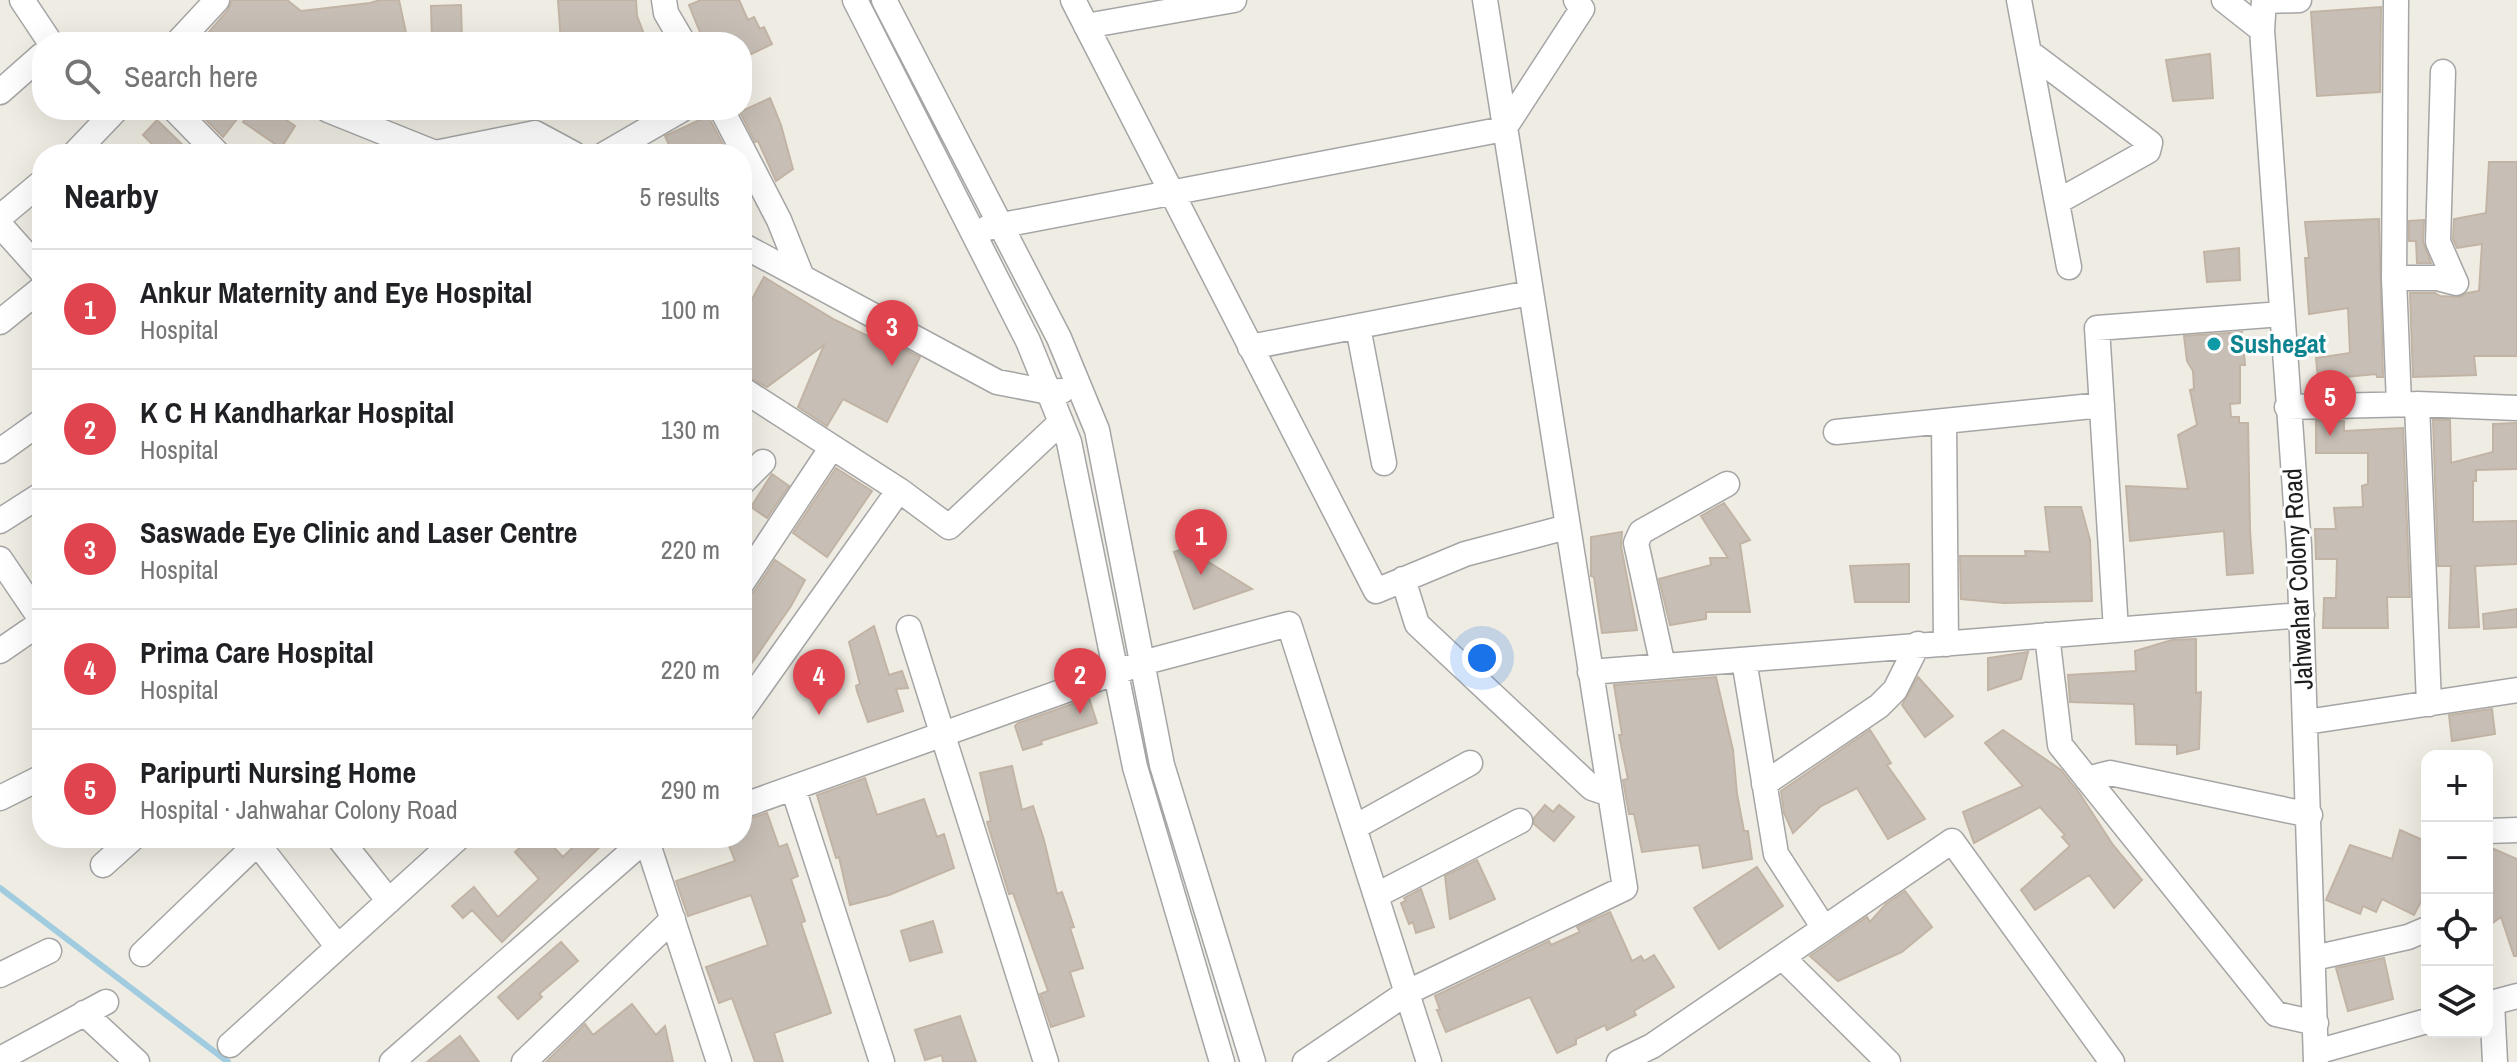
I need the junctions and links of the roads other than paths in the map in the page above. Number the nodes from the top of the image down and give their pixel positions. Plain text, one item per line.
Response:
1 (22, 0) edge
2 (217, 0) edge
3 (664, 0) edge
4 (855, 0) edge
5 (884, 0) edge
6 (1073, 0) edge
7 (1232, 0) edge
8 (1485, 0) edge
9 (1576, 0) edge
10 (2019, 0) edge
11 (2224, 0) edge
12 (2299, 0) edge
13 (2396, 0) edge
14 (2264, 1) edge
15 (1086, 26) junction
16 (2262, 30) junction
17 (43, 32) edge
18 (187, 32) edge
19 (677, 32) edge
20 (2029, 52) junction
21 (32, 64) edge
22 (2443, 72) dead end
23 (0, 92) edge
24 (107, 120) edge
25 (185, 120) edge
26 (353, 120) edge
27 (664, 120) edge
28 (727, 120) edge
29 (1504, 129) junction
30 (87, 144) edge
31 (208, 144) edge
32 (413, 144) edge
33 (480, 144) edge
34 (555, 144) edge
35 (622, 144) edge
36 (740, 144) edge
37 (752, 168) edge
38 (32, 190) edge
39 (1170, 192) junction
40 (2057, 202) junction
41 (0, 217) edge
42 (0, 225) edge
43 (1001, 225) junction
44 (973, 231) junction
45 (752, 250) edge
46 (32, 261) edge
47 (2069, 267) dead end
48 (802, 277) junction
49 (2394, 278) junction
50 (1530, 293) junction
51 (32, 296) edge
52 (2282, 314) junction
53 (0, 322) edge
54 (1358, 327) junction
55 (1250, 347) junction
56 (1080, 390) junction
57 (1049, 392) junction
58 (752, 395) edge
59 (2408, 404) junction
60 (2102, 405) junction
61 (2287, 407) junction
62 (2517, 408) edge
63 (1944, 421) junction
64 (1061, 422) junction
65 (32, 428) edge
66 (1836, 432) dead end
67 (832, 447) junction
68 (0, 451) edge
69 (763, 462) dead end
70 (1384, 463) dead end
71 (752, 473) edge
72 (1727, 484) dead end
73 (899, 490) junction
74 (32, 500) edge
75 (0, 521) edge
76 (1567, 527) junction
77 (0, 559) edge
78 (752, 568) edge
79 (1403, 579) junction
80 (32, 607) edge
81 (2302, 615) junction
82 (909, 628) dead end
83 (32, 629) edge
84 (2116, 630) junction
85 (2047, 635) junction
86 (1918, 644) junction
87 (1946, 644) junction
88 (0, 651) edge
89 (1744, 660) junction
90 (1142, 663) junction
91 (1663, 666) junction
92 (1590, 672) junction
93 (1116, 673) junction
94 (2517, 690) edge
95 (752, 697) edge
96 (2429, 704) junction
97 (2306, 722) junction
98 (944, 734) junction
99 (1470, 763) dead end
100 (2087, 779) junction
101 (32, 782) edge
102 (1764, 784) junction
103 (793, 788) junction
104 (1610, 794) junction
105 (0, 798) edge
106 (752, 802) edge
107 (2310, 815) junction
108 (1520, 821) dead end
109 (1355, 827) junction
110 (2517, 830) edge
111 (2493, 831) edge
112 (122, 848) edge
113 (250, 848) edge
114 (264, 848) edge
115 (347, 848) edge
116 (439, 848) edge
117 (636, 848) edge
118 (650, 848) edge
119 (103, 865) dead end
120 (1377, 895) junction
121 (389, 901) junction
122 (673, 919) junction
123 (1824, 928) junction
124 (2421, 932) edge
125 (338, 947) junction
126 (49, 951) dead end
127 (142, 954) dead end
128 (1782, 957) junction
129 (2314, 958) junction
130 (0, 975) edge
131 (1408, 992) junction
132 (2517, 996) edge
133 (2493, 1003) edge
134 (2316, 1023) junction
135 (2421, 1023) edge
136 (2493, 1038) edge
137 (230, 1045) dead end
138 (1660, 1054) edge
139 (2316, 1057) edge
140 (12, 1058) edge
141 (2102, 1059) edge
142 (137, 1062) edge
143 (392, 1062) edge
144 (524, 1062) edge
145 (719, 1062) edge
146 (882, 1062) edge
147 (1046, 1062) edge
148 (1222, 1062) edge
149 (1253, 1062) edge
150 (1305, 1062) edge
151 (1429, 1062) edge
152 (1619, 1062) edge
153 (1888, 1062) edge
154 (2495, 1062) edge

1 - 17 street
2 - 18 street
3 - 19 street
4 - 44 street
5 - 43 street
6 - 15 street
7 - 15 street
8 - 29 street
9 - 29 street
10 - 20 street
11 - 16 street
12 - 14 street
13 - 49 street
14 - 16 street, Jahwahar Colony Road
15 - 39 street
16 - 52 street, Jahwahar Colony Road
20 - 40 street
20 - 40 street
21 - 23 street
22 - 49 street
24 - 30 street
25 - 31 street
26 - 32 street
27 - 35 street
28 - 36 street
29 - 39 street
29 - 50 street
33 - 34 street
37 - 48 street
38 - 41 street
39 - 43 street
39 - 55 street
40 - 47 street
42 - 46 street
43 - 44 street
43 - 56 street
44 - 57 street
45 - 48 street
48 - 57 street
49 - 59 street
50 - 54 street
50 - 76 street
51 - 53 street
52 - 60 street
52 - 61 street, Jahwahar Colony Road
54 - 55 street
54 - 70 street
55 - 79 street
56 - 57 street
56 - 90 street
57 - 64 street
58 - 67 street
59 - 61 street
59 - 62 street
59 - 96 street
60 - 63 street
60 - 84 street
61 - 81 street, Jahwahar Colony Road
63 - 66 street
63 - 87 street
64 - 73 street
64 - 93 street
65 - 68 street
67 - 73 street
67 - 78 street
69 - 71 street
72 - 91 street
73 - 95 street
74 - 75 street
76 - 79 street
76 - 92 street
77 - 80 street
79 - 104 street
81 - 84 street
81 - 97 street, Jahwahar Colony Road
82 - 98 street
83 - 88 street
84 - 85 street
85 - 87 street
85 - 100 street
86 - 87 street
86 - 89 street
86 - 102 street
89 - 91 street
89 - 102 street
90 - 93 street
90 - 109 street
90 - 149 street
91 - 92 street
92 - 104 street
93 - 98 street
93 - 148 street
94 - 96 street
96 - 97 street
97 - 107 street, Jahwahar Colony Road
98 - 103 street
98 - 147 street
99 - 109 street
100 - 107 street
100 - 134 street
101 - 105 street
102 - 123 street
103 - 106 street
103 - 146 street
104 - 131 street
107 - 129 street, Jahwahar Colony Road
108 - 120 street
109 - 120 street
110 - 111 street
112 - 119 street
113 - 127 street
114 - 125 street
115 - 121 street
116 - 121 street
117 - 143 street
118 - 122 street
120 - 131 street
121 - 125 street
122 - 144 street
122 - 145 street
123 - 128 street
123 - 141 street
124 - 129 street
125 - 137 street
126 - 130 street
128 - 138 street
128 - 153 street
129 - 134 street, Jahwahar Colony Road
131 - 150 street
131 - 151 street
132 - 133 street
134 - 139 street, Jahwahar Colony Road
135 - 139 street
136 - 154 street
138 - 152 street
140 - 142 street

